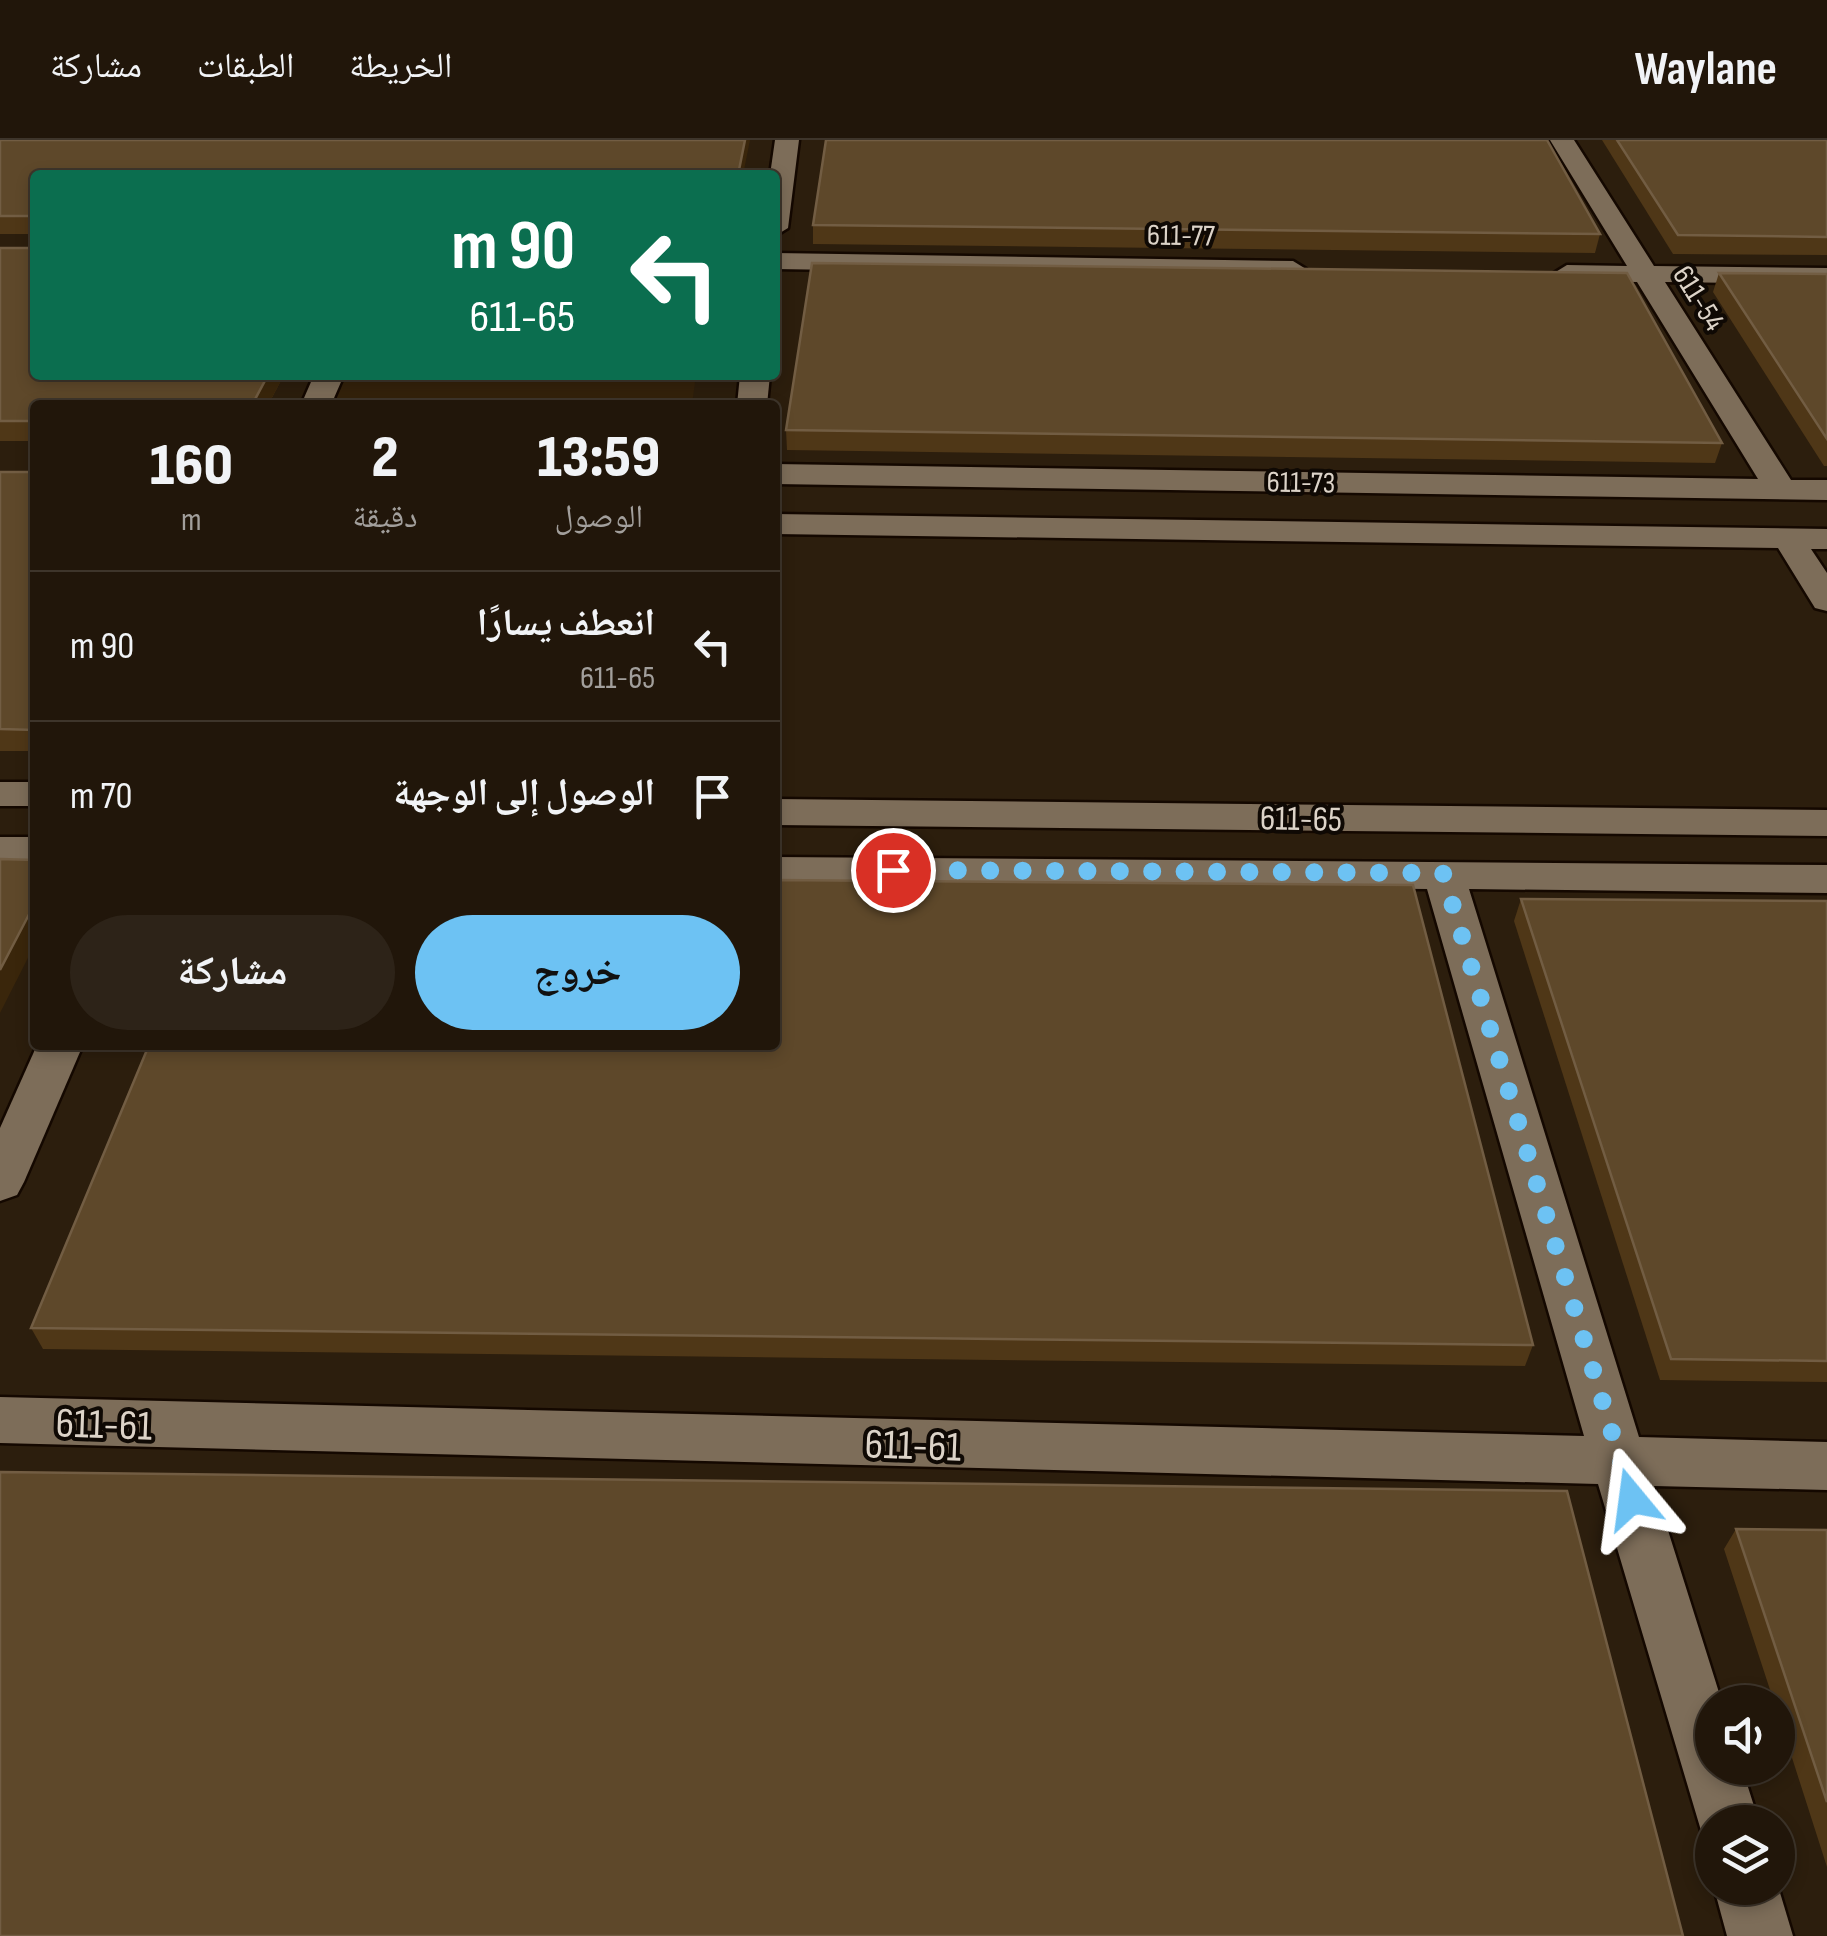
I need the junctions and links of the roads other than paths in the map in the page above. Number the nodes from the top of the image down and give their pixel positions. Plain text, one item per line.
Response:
1 (787, 140) edge
2 (1562, 140) edge
3 (780, 191) edge
4 (780, 261) edge
5 (1328, 270) edge
6 (1546, 272) edge
7 (1645, 274) junction
8 (1827, 276) edge
9 (780, 474) edge
10 (1781, 490) junction
11 (1827, 490) edge
12 (780, 524) edge
13 (1788, 538) junction
14 (1827, 538) edge
15 (1827, 601) edge
16 (0, 794) edge
17 (30, 794) edge
18 (780, 812) edge
19 (1827, 824) edge
20 (0, 850) edge
21 (30, 850) edge
22 (780, 870) edge
23 (1443, 873) junction
24 (1827, 879) edge
25 (58, 1050) edge
26 (0, 1182) edge
27 (0, 1420) edge
28 (1622, 1463) junction
29 (1827, 1466) edge
30 (1722, 1805) edge
31 (1751, 1905) edge
32 (1760, 1936) edge

1 - 3 street
2 - 7 street, 611-54
4 - 5 street, 611-77
6 - 7 street
7 - 8 street
7 - 10 street, 611-54
9 - 10 street, 611-73
10 - 11 street, 611-73
12 - 13 street, 611-73
13 - 14 street, 611-73
13 - 15 street
16 - 17 street
18 - 19 street, 611-65
20 - 21 street
22 - 23 street, 611-65
23 - 24 street, 611-65
23 - 28 street
25 - 26 street
27 - 28 street, 611-61
28 - 29 street, 611-61
28 - 30 street
31 - 32 street

